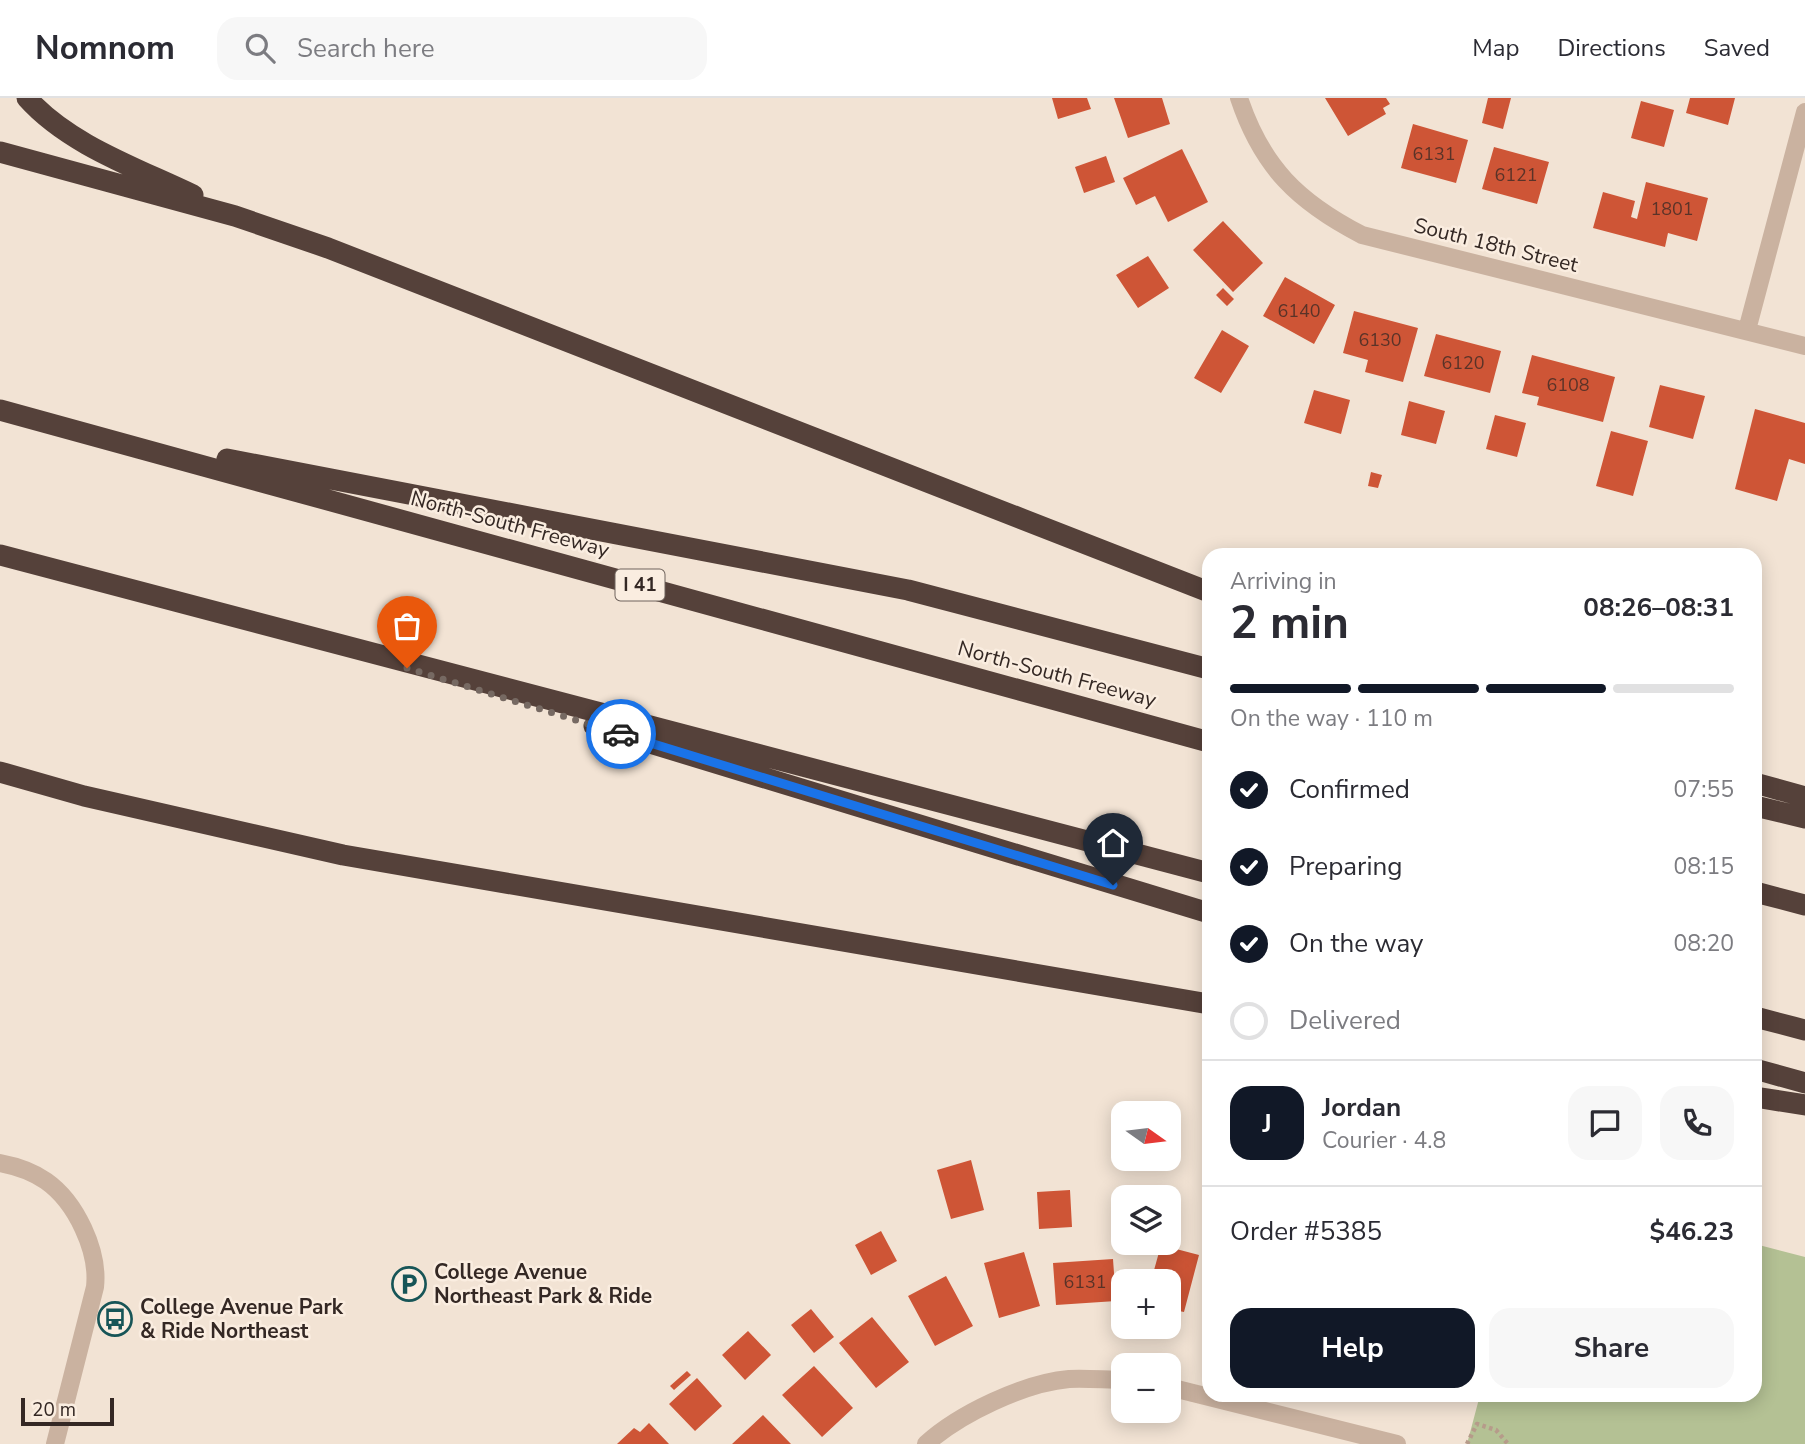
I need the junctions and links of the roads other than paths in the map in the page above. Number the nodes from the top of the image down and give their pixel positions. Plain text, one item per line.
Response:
1 (27, 98) edge
2 (1239, 98) edge
3 (1805, 112) edge
4 (0, 152) edge
5 (235, 216) junction
6 (1747, 330) junction
7 (1805, 346) edge
8 (0, 410) edge
9 (70, 429) junction
10 (0, 555) edge
11 (1202, 589) edge
12 (302, 635) junction
13 (1202, 667) edge
14 (1202, 740) edge
15 (0, 772) edge
16 (1762, 785) edge
17 (0, 787) edge
18 (84, 796) junction
19 (1805, 797) edge
20 (1762, 808) edge
21 (1805, 818) edge
22 (1202, 871) edge
23 (1762, 894) edge
24 (1805, 905) edge
25 (1202, 912) edge
26 (1202, 1003) edge
27 (1762, 1019) edge
28 (1805, 1030) edge
29 (1762, 1071) edge
30 (1805, 1083) edge
31 (1762, 1098) edge
32 (1805, 1105) edge
33 (0, 1163) edge
34 (1111, 1380) edge
35 (1181, 1390) edge
36 (1202, 1395) edge
37 (1229, 1402) edge
38 (55, 1444) edge
39 (926, 1444) edge
40 (1397, 1444) edge

1 - 5 highway
2 - 6 street, South 18th Street
3 - 6 street
4 - 5 highway
5 - 11 highway
6 - 7 street, South 18th Street
8 - 9 highway, North-South Freeway / I 41
9 - 13 highway
9 - 14 highway, North-South Freeway / I 41
10 - 12 highway
12 - 22 highway
12 - 25 highway
15 - 18 highway
16 - 19 highway
17 - 18 highway
18 - 26 highway
20 - 21 highway
23 - 24 highway
27 - 28 highway
29 - 30 highway
31 - 32 highway
33 - 38 street
34 - 39 street
35 - 36 street
37 - 40 street

